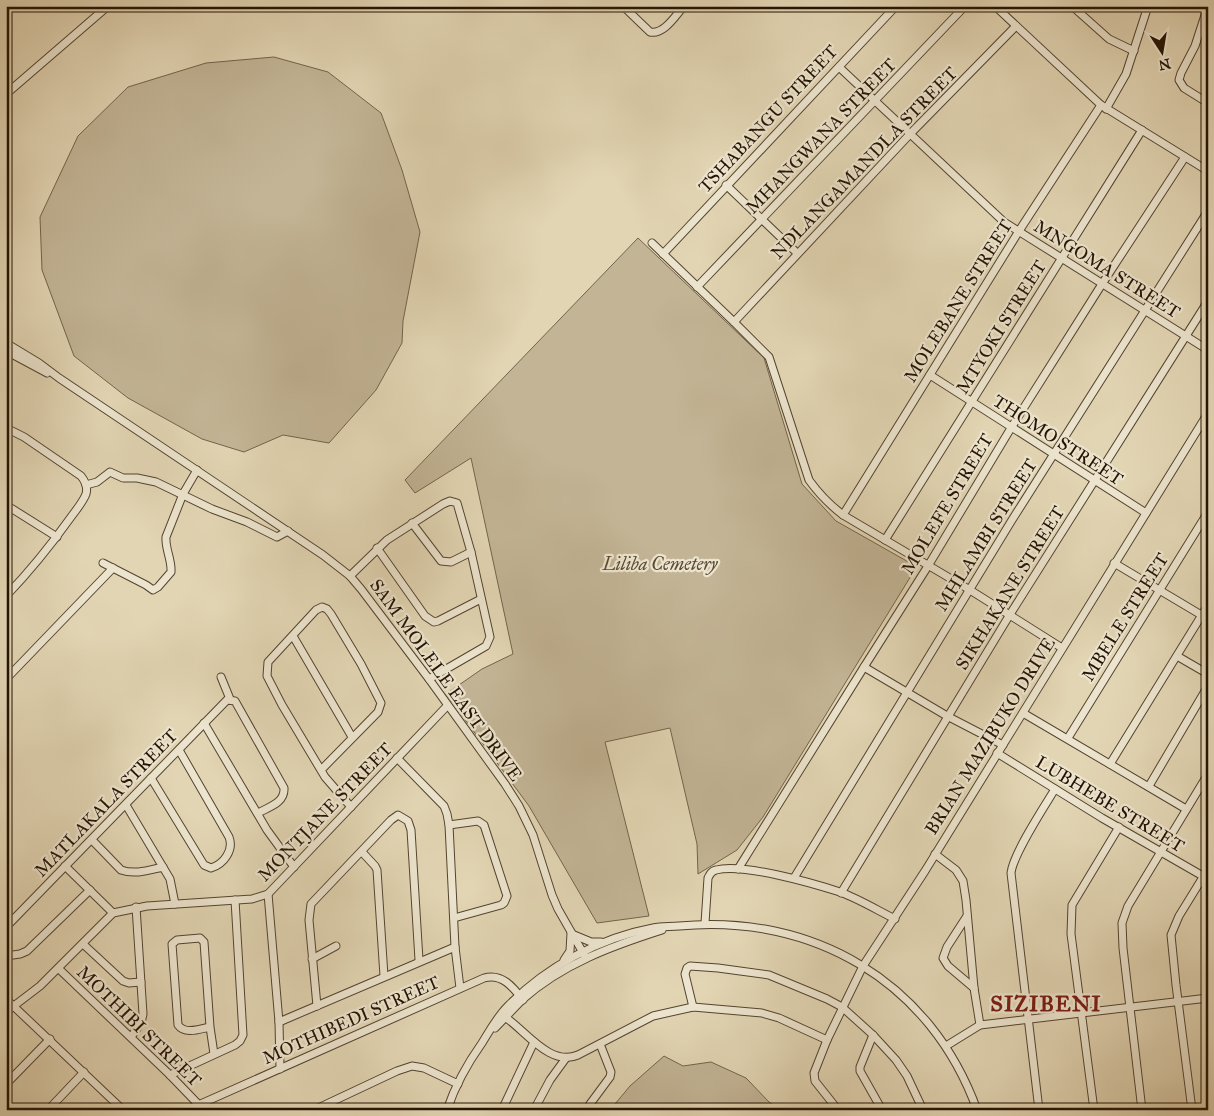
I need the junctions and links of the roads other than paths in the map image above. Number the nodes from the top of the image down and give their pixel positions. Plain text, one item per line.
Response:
1 (108, 6) edge
2 (623, 6) edge
3 (684, 6) edge
4 (896, 6) edge
5 (965, 6) edge
6 (995, 6) edge
7 (1072, 6) edge
8 (1148, 6) edge
9 (1208, 6) edge
10 (1016, 26) junction
11 (1134, 51) junction
12 (838, 67) junction
13 (6, 94) edge
14 (876, 101) junction
15 (1208, 102) edge
16 (1103, 107) junction
17 (1142, 130) junction
18 (911, 134) junction
19 (1185, 157) junction
20 (1208, 171) edge
21 (726, 185) junction
22 (1208, 210) edge
23 (762, 219) junction
24 (1019, 232) junction
25 (652, 243) dead end
26 (797, 253) junction
27 (663, 254) junction
28 (1062, 259) junction
29 (1102, 284) junction
30 (697, 287) junction
31 (1208, 300) edge
32 (1145, 309) junction
33 (734, 322) junction
34 (1185, 337) junction
35 (6, 343) edge
36 (1208, 350) edge
37 (6, 351) edge
38 (930, 375) junction
39 (59, 378) junction
40 (971, 402) junction
41 (1208, 413) edge
42 (6, 428) edge
43 (1011, 428) junction
44 (1053, 454) junction
45 (197, 470) junction
46 (1094, 481) junction
47 (86, 485) junction
48 (183, 494) junction
49 (6, 505) edge
50 (1208, 512) edge
51 (1146, 513) junction
52 (843, 515) junction
53 (412, 523) junction
54 (288, 531) junction
55 (57, 537) junction
56 (885, 540) junction
57 (376, 548) junction
58 (470, 552) junction
59 (102, 563) dead end
60 (1114, 563) junction
61 (928, 566) junction
62 (113, 568) junction
63 (350, 576) junction
64 (970, 590) junction
65 (1159, 590) junction
66 (7, 593) edge
67 (480, 598) junction
68 (1208, 605) edge
69 (1009, 616) junction
70 (1204, 617) edge
71 (293, 636) junction
72 (1062, 648) junction
73 (1177, 656) junction
74 (864, 666) junction
75 (1208, 674) edge
76 (221, 677) dead end
77 (6, 679) edge
78 (429, 679) junction
79 (1208, 686) edge
80 (907, 693) junction
81 (229, 700) junction
82 (447, 706) junction
83 (1023, 713) junction
84 (948, 716) junction
85 (204, 723) junction
86 (352, 737) junction
87 (1068, 738) junction
88 (1003, 745) junction
89 (179, 750) junction
90 (997, 753) junction
91 (397, 758) junction
92 (1110, 764) junction
93 (321, 770) junction
94 (1208, 774) edge
95 (151, 778) junction
96 (1149, 786) junction
97 (1055, 789) junction
98 (126, 805) junction
99 (351, 807) junction
100 (1186, 809) junction
101 (258, 813) junction
102 (449, 825) junction
103 (1119, 827) junction
104 (92, 840) junction
105 (362, 852) junction
106 (1161, 852) junction
107 (935, 854) junction
108 (65, 866) junction
109 (163, 867) junction
110 (294, 867) junction
111 (738, 869) junction
112 (1208, 869) edge
113 (794, 878) junction
114 (1206, 878) edge
115 (90, 890) junction
116 (841, 893) junction
117 (268, 894) junction
118 (235, 900) junction
119 (175, 904) junction
120 (136, 907) junction
121 (113, 913) junction
122 (967, 916) junction
123 (454, 918) junction
124 (895, 919) junction
125 (705, 923) junction
126 (6, 927) edge
127 (672, 927) junction
128 (572, 932) junction
129 (607, 942) junction
130 (83, 944) junction
131 (336, 946) dead end
132 (455, 946) junction
133 (584, 955) junction
134 (6, 956) edge
135 (312, 959) junction
136 (419, 960) junction
137 (559, 966) junction
138 (863, 966) junction
139 (58, 969) junction
140 (384, 976) junction
141 (141, 982) junction
142 (460, 988) junction
143 (974, 988) junction
144 (521, 997) junction
145 (1208, 998) edge
146 (6, 999) edge
147 (1178, 1001) junction
148 (14, 1006) junction
149 (317, 1006) junction
150 (693, 1007) junction
151 (842, 1007) junction
152 (1130, 1007) junction
153 (6, 1012) edge
154 (1082, 1013) junction
155 (506, 1017) junction
156 (1029, 1019) junction
157 (279, 1022) junction
158 (980, 1025) junction
159 (210, 1027) junction
160 (874, 1035) junction
161 (486, 1036) junction
162 (131, 1037) junction
163 (50, 1039) junction
164 (827, 1040) junction
165 (534, 1042) junction
166 (600, 1044) junction
167 (946, 1046) junction
168 (214, 1054) junction
169 (566, 1058) junction
170 (280, 1069) junction
171 (84, 1072) junction
172 (170, 1075) junction
173 (6, 1084) edge
174 (458, 1084) junction
175 (198, 1104) junction
176 (118, 1108) edge
177 (48, 1110) edge
178 (187, 1110) edge
179 (314, 1110) edge
180 (447, 1110) edge
181 (502, 1110) edge
182 (534, 1110) edge
183 (588, 1110) edge
184 (838, 1110) edge
185 (882, 1110) edge
186 (923, 1110) edge
187 (977, 1110) edge
188 (1039, 1110) edge
189 (1094, 1110) edge
190 (1142, 1110) edge
191 (1192, 1110) edge

1 - 13 street
2 - 3 street
4 - 12 street, TSHABANGU STREET
5 - 14 street, MHANGWANA STREET
6 - 10 street
7 - 11 street
8 - 11 street, MOLEBANE STREET
9 - 15 street
10 - 16 street
10 - 18 street, NDLANGAMANDLA STREET
11 - 16 street, MOLEBANE STREET
12 - 14 street, MNGOMA STREET
12 - 21 street, TSHABANGU STREET
14 - 18 street, MNGOMA STREET
14 - 23 street, MHANGWANA STREET
16 - 17 street
16 - 24 street, MOLEBANE STREET
17 - 19 street
17 - 28 street, MTYOKI STREET
18 - 24 street, MNGOMA STREET
18 - 26 street, NDLANGAMANDLA STREET
19 - 20 street
19 - 29 street, MOLEFE STREET
21 - 23 street
21 - 27 street, TSHABANGU STREET
22 - 32 street, MHLAMBI STREET
23 - 26 street
23 - 30 street, MHANGWANA STREET
24 - 28 street, MNGOMA STREET
24 - 38 street, MOLEBANE STREET
25 - 27 street
26 - 33 street, NDLANGAMANDLA STREET
27 - 30 street
28 - 29 street, MNGOMA STREET
28 - 40 street, MTYOKI STREET
29 - 32 street, MNGOMA STREET
29 - 43 street, MOLEFE STREET
30 - 33 street
31 - 34 street, SIKHAKANE STREET
32 - 34 street, MNGOMA STREET
32 - 44 street, MHLAMBI STREET
33 - 52 street
34 - 36 street, MNGOMA STREET
34 - 46 street, SIKHAKANE STREET
35 - 39 street, SAM MOLELE EAST DRIVE
37 - 39 street, SAM MOLELE EAST DRIVE
38 - 40 street, THOMO STREET
38 - 52 street, MOLEBANE STREET
39 - 45 street, SAM MOLELE EAST DRIVE
40 - 43 street, THOMO STREET
40 - 56 street, MTYOKI STREET
41 - 51 street, BRIAN MAZIBUKO DRIVE
42 - 47 street
43 - 44 street, THOMO STREET
43 - 61 street, MOLEFE STREET
44 - 46 street, THOMO STREET
44 - 64 street, MHLAMBI STREET
45 - 48 street
45 - 54 street, SAM MOLELE EAST DRIVE
46 - 51 street, THOMO STREET
46 - 69 street, SIKHAKANE STREET
47 - 48 street
47 - 55 street
48 - 54 street
48 - 62 street
49 - 55 street
50 - 65 street, MBELE STREET
51 - 60 street, BRIAN MAZIBUKO DRIVE
52 - 56 street
53 - 57 street
53 - 58 street
53 - 58 street
54 - 63 street, SAM MOLELE EAST DRIVE
55 - 66 street
56 - 61 street
57 - 63 street
57 - 67 street
58 - 67 street
59 - 62 street
60 - 65 street
60 - 72 street, BRIAN MAZIBUKO DRIVE
61 - 64 street
61 - 74 street, MOLEFE STREET
62 - 77 street
63 - 78 street, SAM MOLELE EAST DRIVE
64 - 69 street
64 - 80 street, MHLAMBI STREET
65 - 70 street
65 - 87 street, MBELE STREET
67 - 78 street
68 - 70 street
69 - 72 street
69 - 84 street, SIKHAKANE STREET
70 - 73 street
71 - 86 street
71 - 86 street
71 - 93 street
72 - 83 street, BRIAN MAZIBUKO DRIVE
73 - 75 street
73 - 92 street
74 - 80 street
74 - 111 street, MOLEFE STREET
76 - 81 street
78 - 82 street, SAM MOLELE EAST DRIVE
79 - 96 street
80 - 84 street
80 - 113 street, MHLAMBI STREET
81 - 85 street, MATLAKALA STREET
81 - 101 street
82 - 91 street, MONTJANE STREET
82 - 128 street, SAM MOLELE EAST DRIVE
83 - 87 street
83 - 88 street, BRIAN MAZIBUKO DRIVE
84 - 88 street
84 - 116 street, SIKHAKANE STREET
85 - 89 street, MATLAKALA STREET
85 - 101 street
86 - 93 street
87 - 92 street
88 - 90 street, BRIAN MAZIBUKO DRIVE
89 - 95 street, MATLAKALA STREET
89 - 95 street
90 - 97 street, LUBHEBE STREET
90 - 107 street, BRIAN MAZIBUKO DRIVE
91 - 99 street, MONTJANE STREET
91 - 102 street
92 - 96 street
93 - 99 street
94 - 100 street
95 - 98 street, MATLAKALA STREET
96 - 100 street
97 - 103 street, LUBHEBE STREET
97 - 156 street
98 - 104 street, MATLAKALA STREET
98 - 109 street
99 - 110 street, MONTJANE STREET
100 - 106 street
101 - 110 street
102 - 123 street
102 - 123 street
103 - 106 street, LUBHEBE STREET
103 - 154 street
104 - 108 street, MATLAKALA STREET
104 - 109 street
105 - 135 street
105 - 136 street
105 - 140 street
106 - 114 street, LUBHEBE STREET
106 - 152 street
107 - 122 street
107 - 124 street, BRIAN MAZIBUKO DRIVE
108 - 115 street
108 - 126 street, MATLAKALA STREET
109 - 119 street
110 - 117 street, MONTJANE STREET
111 - 113 street
111 - 125 street
112 - 114 street
113 - 116 street
114 - 147 street
115 - 121 street
115 - 134 street
116 - 124 street
117 - 118 street, MONTJANE STREET
117 - 157 street
118 - 119 street, MONTJANE STREET
118 - 168 street
119 - 120 street, MONTJANE STREET
120 - 121 street, MONTJANE STREET
120 - 141 street
121 - 130 street
122 - 143 street
122 - 143 street
123 - 132 street
124 - 138 street, BRIAN MAZIBUKO DRIVE
125 - 127 street
125 - 138 street
127 - 129 street
127 - 133 street
128 - 129 street
128 - 133 street, SAM MOLELE EAST DRIVE
128 - 137 street
129 - 133 street
130 - 139 street
130 - 141 street
131 - 135 street
132 - 136 street
132 - 142 street
133 - 137 street
133 - 144 street
135 - 149 street
136 - 140 street
137 - 144 street
138 - 151 street, BRIAN MAZIBUKO DRIVE
138 - 167 street
139 - 148 street
139 - 162 street, MOTHIBI STREET
140 - 149 street
141 - 162 street
142 - 144 street, MOTHIBEDI STREET
142 - 170 street, MOTHIBEDI STREET
143 - 158 street
144 - 155 street
144 - 161 street
145 - 147 street
146 - 148 street
147 - 152 street
147 - 191 street
148 - 153 street
148 - 163 street
149 - 157 street
150 - 151 street
150 - 164 street
150 - 166 street
151 - 160 street
151 - 164 street, BRIAN MAZIBUKO DRIVE
152 - 154 street
152 - 190 street
154 - 156 street
154 - 189 street
155 - 161 street
155 - 165 street
156 - 158 street
156 - 188 street
157 - 170 street
158 - 167 street
159 - 159 street
159 - 168 street
160 - 185 street
160 - 186 street
161 - 174 street
162 - 172 street, MOTHIBI STREET
163 - 171 street
163 - 173 street
164 - 184 street, BRIAN MAZIBUKO DRIVE
165 - 169 street
165 - 181 street
166 - 169 street
166 - 183 street
167 - 187 street
168 - 172 street
169 - 182 street
170 - 175 street, MOTHIBEDI STREET
171 - 176 street
171 - 177 street
172 - 175 street, MOTHIBI STREET
174 - 179 street
174 - 180 street
175 - 178 street, MOTHIBEDI STREET

